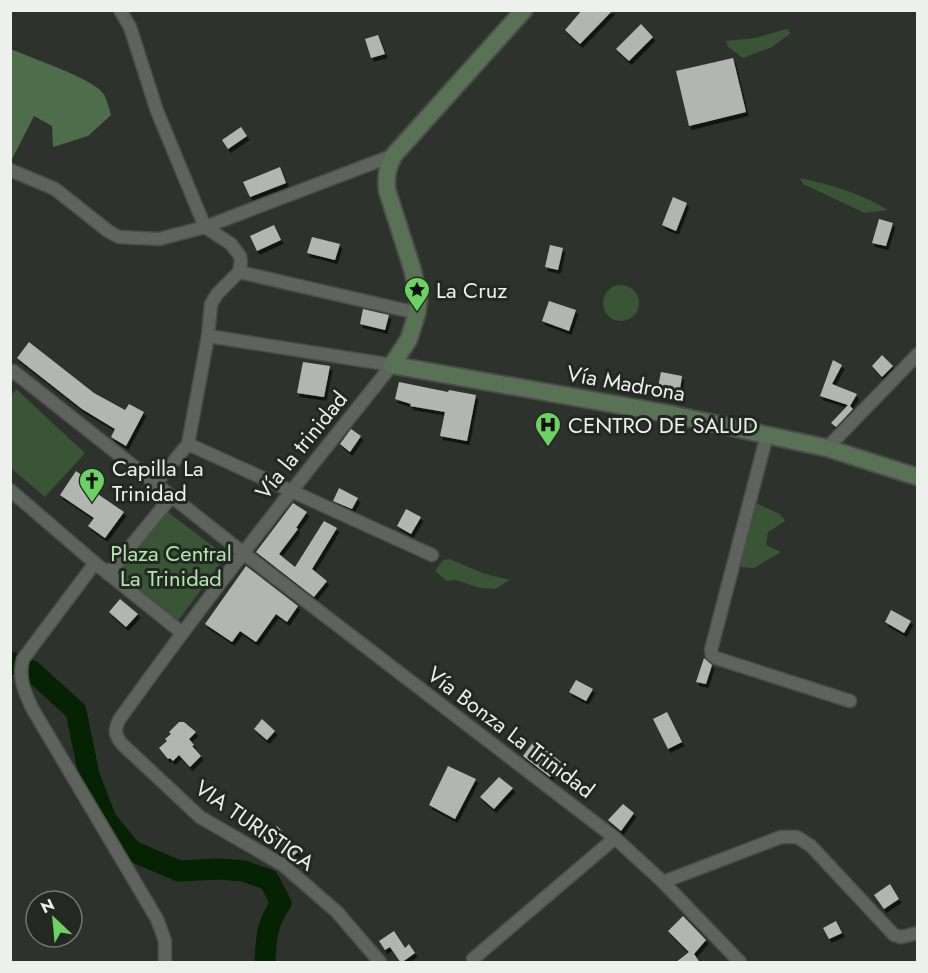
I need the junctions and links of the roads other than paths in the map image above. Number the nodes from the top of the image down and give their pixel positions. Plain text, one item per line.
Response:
1 (120, 10) edge
2 (524, 10) edge
3 (394, 154) junction
4 (10, 170) edge
5 (205, 227) junction
6 (239, 272) junction
7 (417, 313) junction
8 (208, 336) junction
9 (918, 354) edge
10 (393, 365) junction
11 (10, 374) edge
12 (767, 435) junction
13 (188, 444) junction
14 (826, 448) junction
15 (918, 477) edge
16 (156, 483) junction
17 (10, 490) edge
18 (291, 491) junction
19 (172, 496) junction
20 (242, 552) junction
21 (432, 555) dead end
22 (95, 563) junction
23 (108, 574) junction
24 (182, 632) junction
25 (850, 701) dead end
26 (615, 838) junction
27 (663, 882) junction
28 (918, 933) edge
29 (473, 960) dead end
30 (165, 963) edge
31 (380, 963) edge
32 (740, 963) edge

1 - 5 street
2 - 3 street
3 - 5 street
3 - 7 street
4 - 5 street
5 - 6 street
6 - 7 street
6 - 8 street
7 - 10 street
8 - 10 street
8 - 13 street
9 - 14 street
10 - 12 street, Vía Madrona
10 - 18 street, Vía la trinidad
11 - 16 street, Vía Bonza La Trinidad
12 - 14 street, Vía Madrona
12 - 25 street
13 - 16 street
13 - 18 street
14 - 15 street, Vía Madrona
16 - 19 street, Vía Bonza La Trinidad
17 - 22 street
18 - 20 street, Vía la trinidad
18 - 21 street
19 - 20 street, Vía Bonza La Trinidad
19 - 23 street
20 - 24 street, Vía la trinidad
20 - 26 street, Vía Bonza La Trinidad
22 - 23 street
22 - 30 street
23 - 24 street
24 - 31 street, VIA TURISTICA
26 - 27 street, Vía Bonza La Trinidad
26 - 29 street
27 - 28 street
27 - 32 street, Vía Bonza La Trinidad

